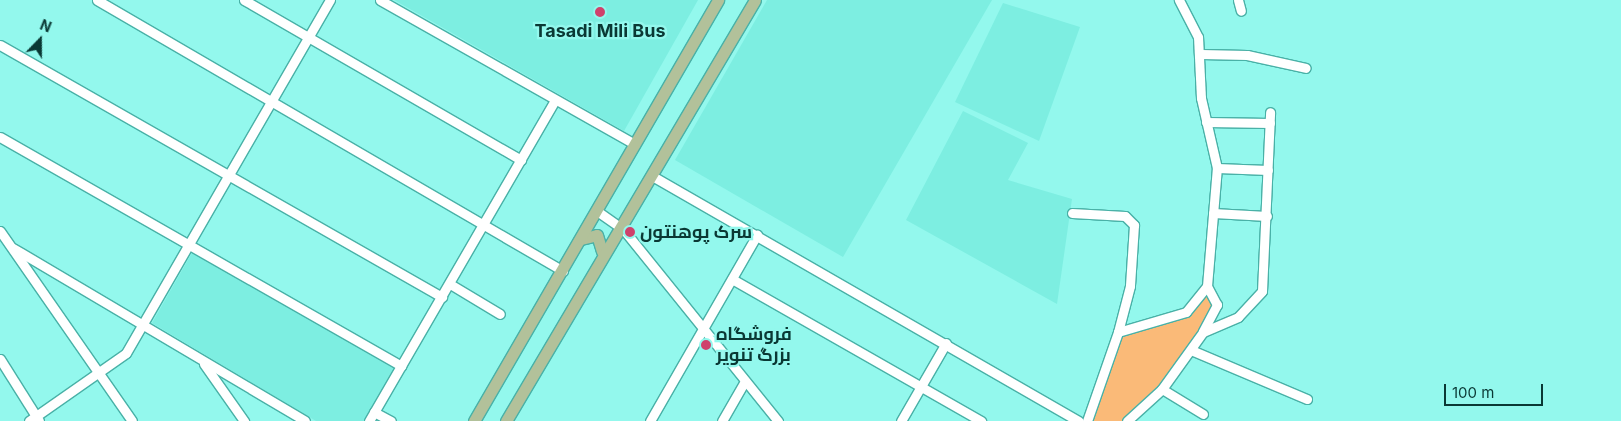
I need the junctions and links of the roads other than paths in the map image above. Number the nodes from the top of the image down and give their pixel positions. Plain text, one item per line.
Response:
1 (96, 0) edge
2 (244, 0) edge
3 (330, 0) edge
4 (380, 0) edge
5 (718, 0) edge
6 (755, 0) edge
7 (1180, 0) edge
8 (1238, 0) edge
9 (1241, 11) dead end
10 (309, 37) junction
11 (0, 45) edge
12 (1201, 54) junction
13 (1306, 68) dead end
14 (555, 100) junction
15 (273, 101) junction
16 (1270, 112) dead end
17 (1206, 122) junction
18 (1270, 123) junction
19 (0, 137) edge
20 (635, 144) junction
21 (521, 160) junction
22 (1217, 168) junction
23 (1268, 170) junction
24 (229, 176) junction
25 (654, 177) junction
26 (597, 211) junction
27 (1072, 213) dead end
28 (1214, 213) junction
29 (1267, 216) junction
30 (486, 223) junction
31 (623, 229) junction
32 (0, 231) edge
33 (757, 235) junction
34 (581, 240) junction
35 (191, 244) junction
36 (13, 248) junction
37 (602, 252) junction
38 (564, 271) junction
39 (732, 279) junction
40 (450, 284) junction
41 (1207, 286) junction
42 (442, 297) junction
43 (500, 314) dead end
44 (144, 325) junction
45 (1117, 328) junction
46 (704, 329) junction
47 (1203, 332) junction
48 (946, 343) junction
49 (1191, 350) junction
50 (0, 360) edge
51 (203, 361) junction
52 (401, 366) junction
53 (100, 373) junction
54 (745, 381) junction
55 (921, 388) junction
56 (1162, 389) junction
57 (1307, 400) dead end
58 (374, 412) junction
59 (1202, 414) dead end
60 (35, 419) edge
61 (132, 421) edge
62 (244, 421) edge
63 (305, 421) edge
64 (369, 421) edge
65 (391, 421) edge
66 (474, 421) edge
67 (506, 421) edge
68 (650, 421) edge
69 (722, 421) edge
70 (778, 421) edge
71 (901, 421) edge
72 (981, 421) edge
73 (1079, 421) edge
74 (1087, 421) edge
75 (1127, 421) edge

1 - 15 street
2 - 10 street
3 - 10 street
4 - 14 street
5 - 20 main road
6 - 25 main road
7 - 12 street
8 - 9 street
10 - 15 street
10 - 21 street
11 - 24 street
12 - 13 street
12 - 17 street
14 - 20 street
14 - 21 street
15 - 24 street
15 - 30 street
16 - 18 street
17 - 18 street
17 - 22 street
18 - 23 street
19 - 35 street
20 - 26 main road
21 - 30 street
22 - 23 street
22 - 28 street
23 - 29 street
24 - 35 street
24 - 42 street
25 - 31 main road
25 - 33 street
26 - 31 street
26 - 34 main road
27 - 45 street
28 - 29 street
28 - 41 street
29 - 47 street
30 - 38 street
30 - 40 street
31 - 37 main road
31 - 46 street
32 - 36 street
33 - 39 street
33 - 48 street
34 - 37 main road
34 - 38 main road
35 - 44 street
35 - 52 street
36 - 44 street
36 - 53 street
37 - 67 main road
38 - 66 main road
39 - 46 street
39 - 55 street
40 - 42 street
40 - 43 street
41 - 45 street
41 - 47 street
42 - 52 street
44 - 51 street
44 - 53 street
45 - 74 street
46 - 54 street
46 - 68 street
47 - 49 street
48 - 55 street
48 - 73 street
49 - 56 street
49 - 57 street
50 - 60 street
51 - 62 street
51 - 63 street
52 - 58 street
53 - 60 street
53 - 61 street
54 - 69 street
54 - 70 street
55 - 71 street
55 - 72 street
56 - 59 street
56 - 75 street
58 - 64 street
58 - 65 street

